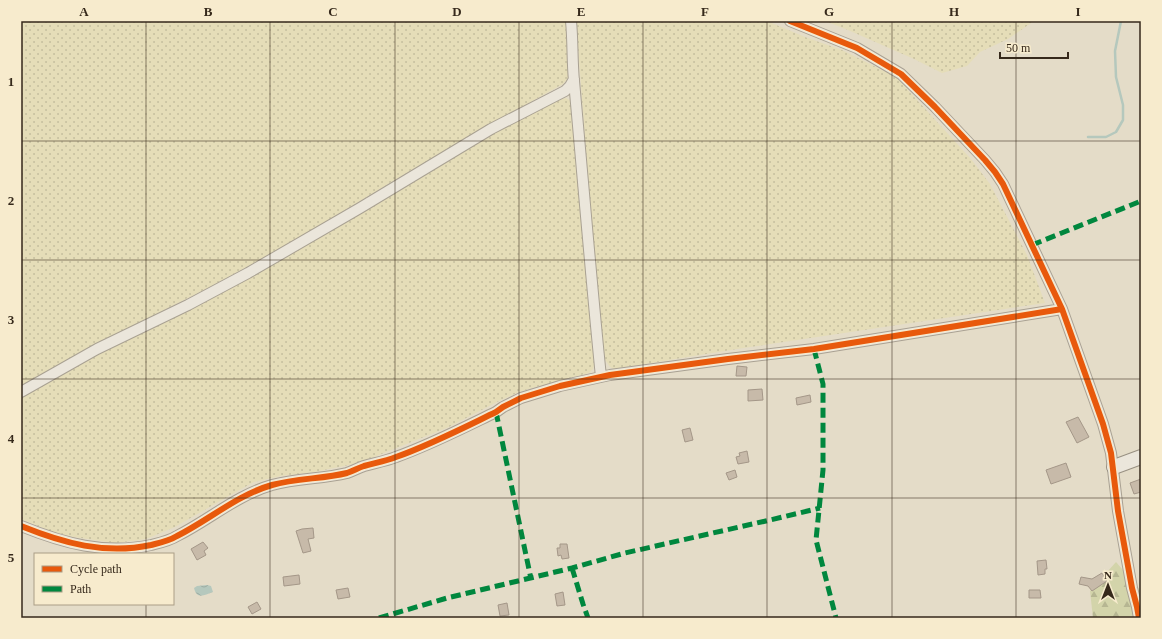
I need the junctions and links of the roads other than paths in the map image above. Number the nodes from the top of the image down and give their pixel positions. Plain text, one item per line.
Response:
1 (571, 21) edge
2 (790, 21) edge
3 (574, 79) junction
4 (1062, 309) junction
5 (601, 377) junction
6 (21, 392) edge
7 (1141, 456) edge
8 (1114, 467) junction
9 (21, 526) edge
10 (1139, 618) edge

1 - 3 street
2 - 4 street
3 - 5 street
3 - 6 street
4 - 5 street
4 - 8 street
5 - 9 street
7 - 8 street
8 - 10 street

